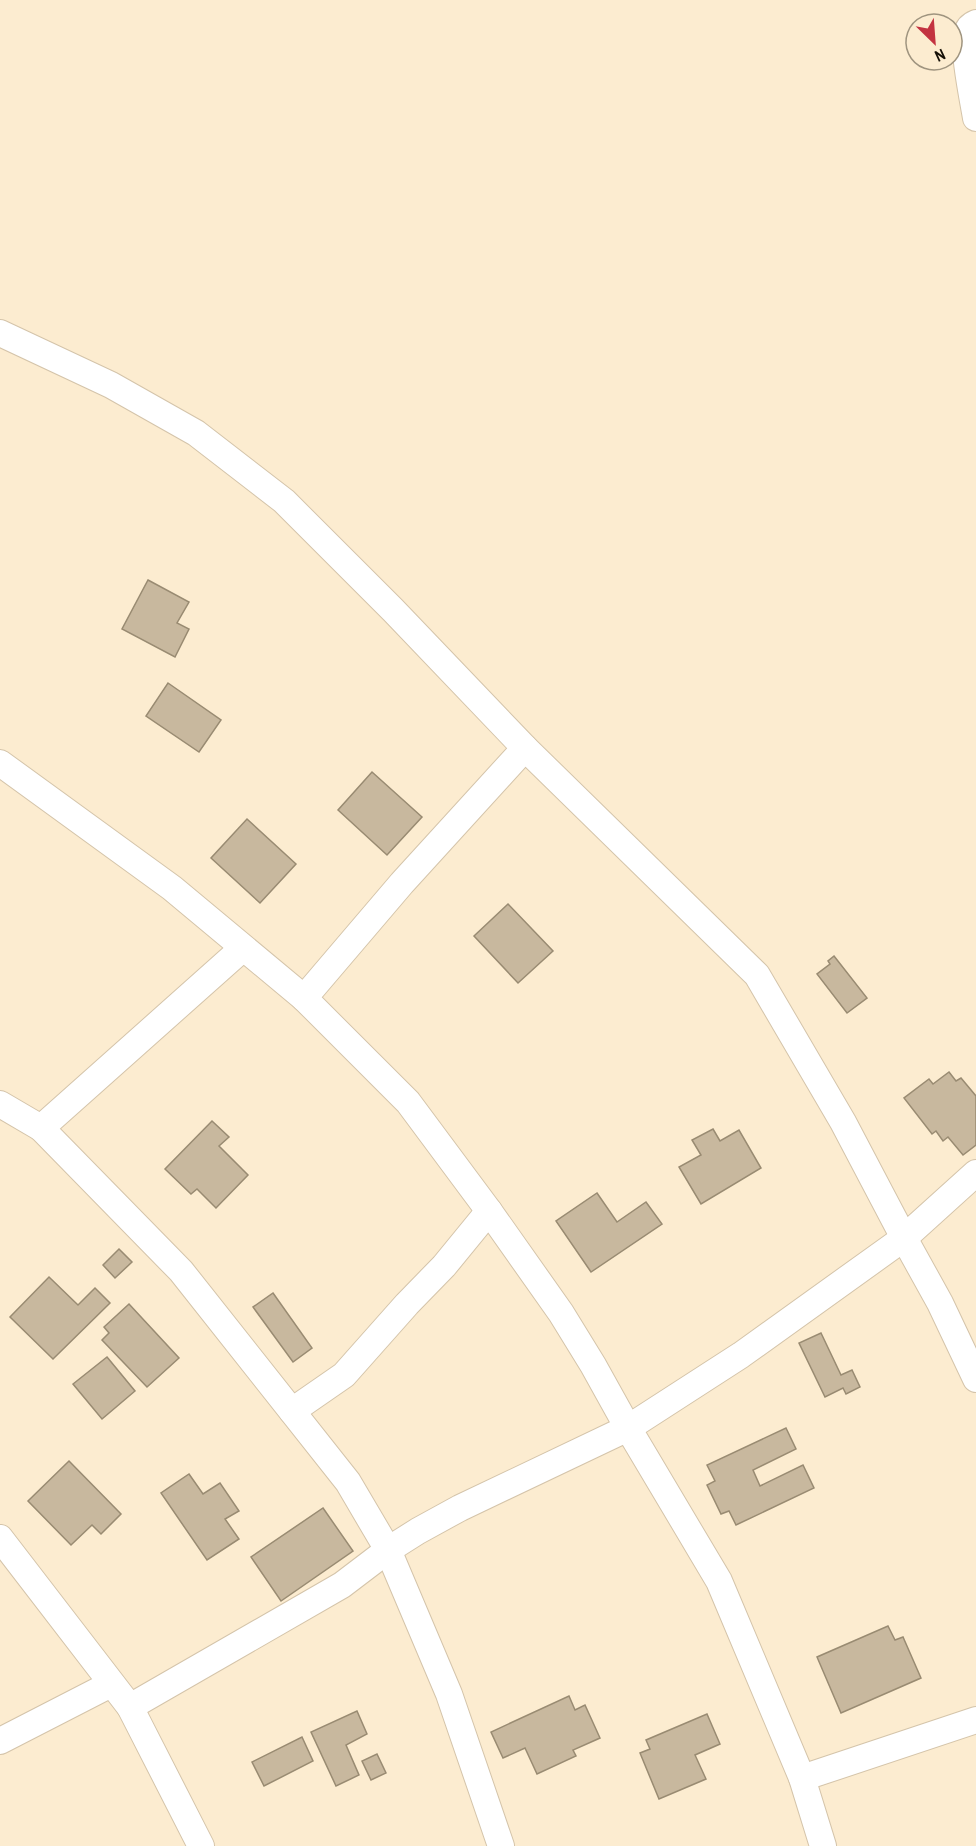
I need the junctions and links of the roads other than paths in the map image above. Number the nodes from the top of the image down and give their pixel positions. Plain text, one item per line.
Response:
1 (976, 23) edge
2 (976, 118) edge
3 (0, 333) edge
4 (525, 748) junction
5 (0, 763) edge
6 (243, 948) junction
7 (304, 998) junction
8 (0, 1104) edge
9 (40, 1128) junction
10 (976, 1173) edge
11 (489, 1211) junction
12 (904, 1238) junction
13 (976, 1379) edge
14 (292, 1411) junction
15 (628, 1428) junction
16 (0, 1538) edge
17 (388, 1550) junction
18 (111, 1684) junction
19 (130, 1707) junction
20 (976, 1720) edge
21 (0, 1741) edge
22 (802, 1778) junction
23 (201, 1846) edge
24 (501, 1846) edge
25 (823, 1846) edge

1 - 2 street
3 - 4 street
4 - 7 street
4 - 12 street
5 - 6 street
6 - 7 street
6 - 9 street
7 - 11 street
8 - 9 street
9 - 14 street
10 - 12 street
11 - 14 street
11 - 15 street
12 - 13 street
12 - 15 street
14 - 17 street
15 - 17 street
15 - 22 street
16 - 18 street
17 - 19 street
17 - 24 street
18 - 19 street
18 - 21 street
19 - 23 street
20 - 22 street
22 - 25 street

